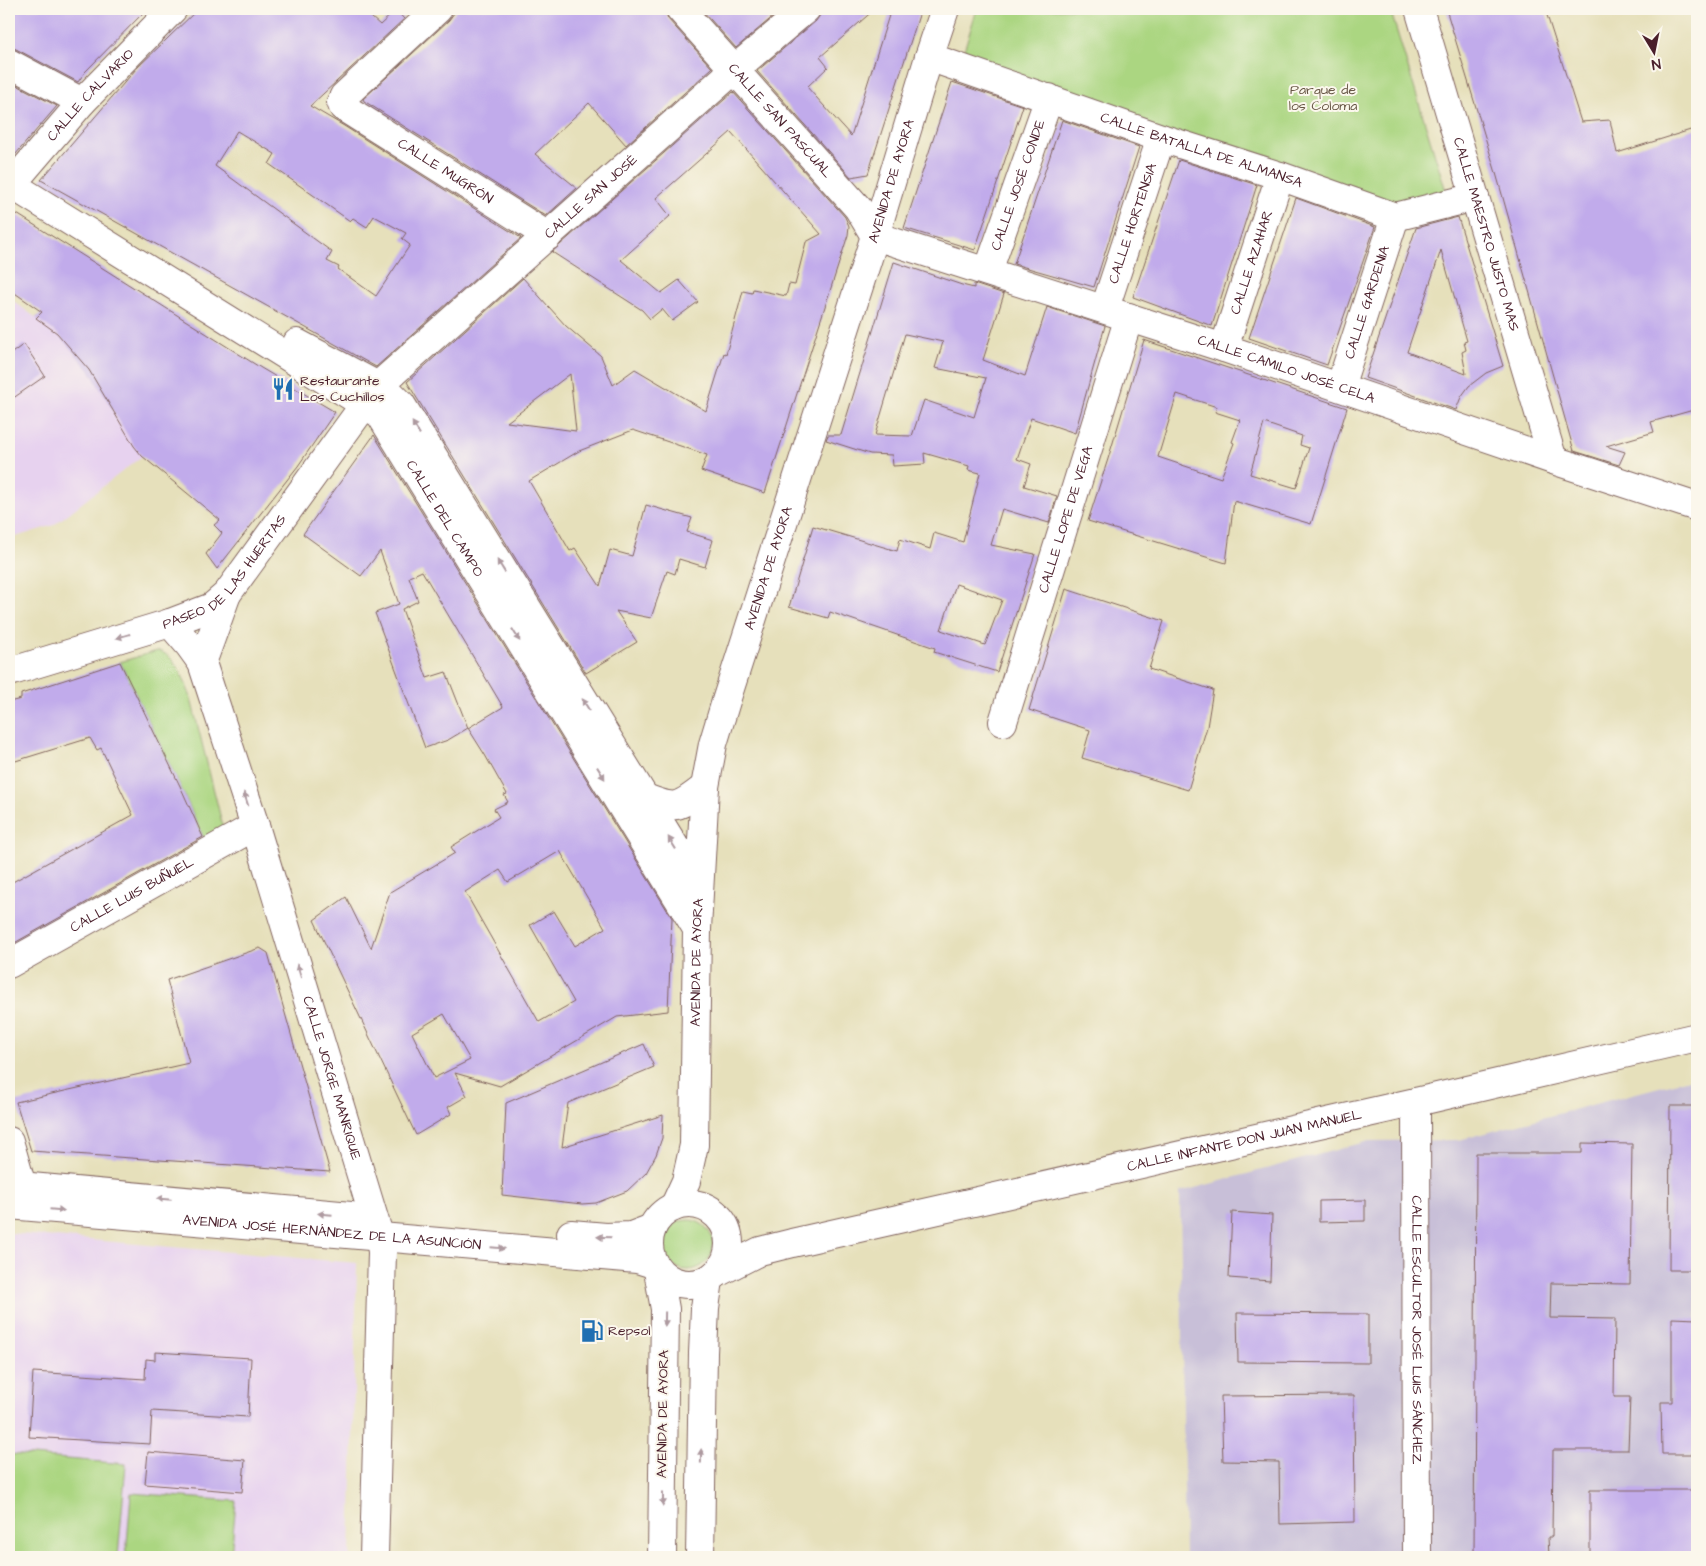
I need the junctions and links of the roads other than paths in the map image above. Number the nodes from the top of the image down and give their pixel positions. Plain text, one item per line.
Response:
1 (173, 9) edge
2 (438, 9) edge
3 (680, 9) edge
4 (806, 9) edge
5 (945, 9) edge
6 (1419, 9) edge
7 (928, 57) junction
8 (9, 63) edge
9 (735, 69) junction
10 (1049, 98) junction
11 (82, 102) junction
12 (1161, 138) junction
13 (1280, 176) junction
14 (10, 184) edge
15 (1475, 196) junction
16 (1394, 218) junction
17 (548, 236) junction
18 (875, 236) junction
19 (988, 271) junction
20 (1117, 313) junction
21 (1224, 348) junction
22 (1340, 386) junction
23 (372, 396) junction
24 (1553, 460) junction
25 (1697, 507) edge
26 (228, 594) junction
27 (170, 623) junction
28 (202, 663) junction
29 (9, 672) edge
30 (1003, 722) dead end
31 (705, 787) junction
32 (643, 796) junction
33 (254, 826) junction
34 (698, 884) junction
35 (697, 929) junction
36 (9, 964) edge
37 (1697, 1037) edge
38 (1416, 1102) junction
39 (9, 1141) edge
40 (694, 1145) junction
41 (16, 1196) edge
42 (674, 1207) junction
43 (723, 1224) junction
44 (377, 1228) junction
45 (652, 1228) junction
46 (792, 1243) junction
47 (656, 1268) junction
48 (713, 1276) junction
49 (374, 1557) edge
50 (662, 1557) edge
51 (700, 1557) edge
52 (1417, 1557) edge

1 - 11 street, CALLE CALVARIO
2 - 17 street, CALLE MUGRÓN
3 - 9 street, CALLE SAN PASCUAL
4 - 9 street, CALLE SAN JOSÉ
5 - 7 street, AVENIDA DE AYORA
6 - 15 street, CALLE MAESTRO JUSTO MAS
7 - 10 street, CALLE BATALLA DE ALMANSA
7 - 18 street, AVENIDA DE AYORA
8 - 11 street
9 - 17 street, CALLE SAN JOSÉ
9 - 18 street, CALLE SAN PASCUAL
10 - 12 street, CALLE BATALLA DE ALMANSA
10 - 19 street, CALLE JOSÉ CONDE
11 - 14 street, CALLE CALVARIO
12 - 13 street, CALLE BATALLA DE ALMANSA
12 - 20 street, CALLE HORTENSIA
13 - 16 street, CALLE BATALLA DE ALMANSA
13 - 21 street, CALLE AZAHAR
14 - 23 street, CALLE DEL CAMPO
15 - 16 street
15 - 24 street, CALLE MAESTRO JUSTO MAS
16 - 22 street, CALLE GARDENIA
17 - 23 street, CALLE SAN JOSÉ
18 - 19 street, CALLE CAMILO JOSÉ CELA
18 - 31 street, AVENIDA DE AYORA
19 - 20 street, CALLE CAMILO JOSÉ CELA
20 - 21 street, CALLE CAMILO JOSÉ CELA
20 - 30 street, CALLE LOPE DE VEGA
21 - 22 street, CALLE CAMILO JOSÉ CELA
22 - 24 street, CALLE CAMILO JOSÉ CELA
23 - 26 street, PASEO DE LAS HUERTAS
32 -> 23 street, CALLE DEL CAMPO
23 -> 35 street, CALLE DEL CAMPO
24 - 25 street, CALLE CAMILO JOSÉ CELA
26 - 27 street, PASEO DE LAS HUERTAS
26 - 28 street
27 - 28 street, CALLE JORGE MANRIQUE
27 -> 29 street, PASEO DE LAS HUERTAS
33 -> 28 street, CALLE JORGE MANRIQUE
31 - 32 street
31 - 34 street, AVENIDA DE AYORA
34 -> 32 street, CALLE DEL CAMPO
33 - 36 street, CALLE LUIS BUÑUEL
44 -> 33 street, CALLE JORGE MANRIQUE
34 - 35 street, AVENIDA DE AYORA
35 - 40 street, AVENIDA DE AYORA
37 - 38 street, CALLE INFANTE DON JUAN MANUEL
38 - 46 street, CALLE INFANTE DON JUAN MANUEL
38 - 52 street, CALLE ESCULTOR JOSÉ LUIS SÁNCHEZ
39 - 41 street
40 - 42 street, AVENIDA DE AYORA
40 - 43 street, AVENIDA DE AYORA
41 - 44 street, AVENIDA JOSÉ HERNÁNDEZ DE LA ASUNCIÓN
42 - 43 street
42 - 45 street
43 - 46 street, CALLE INFANTE DON JUAN MANUEL
43 - 48 street
45 -> 44 street, AVENIDA JOSÉ HERNÁNDEZ DE LA ASUNCIÓN
44 -> 47 street, AVENIDA JOSÉ HERNÁNDEZ DE LA ASUNCIÓN
44 - 49 street, CALLE JORGE MANRIQUE
45 - 47 street
46 - 48 street, CALLE INFANTE DON JUAN MANUEL
47 - 48 street
47 -> 50 street, AVENIDA DE AYORA
51 -> 48 street

